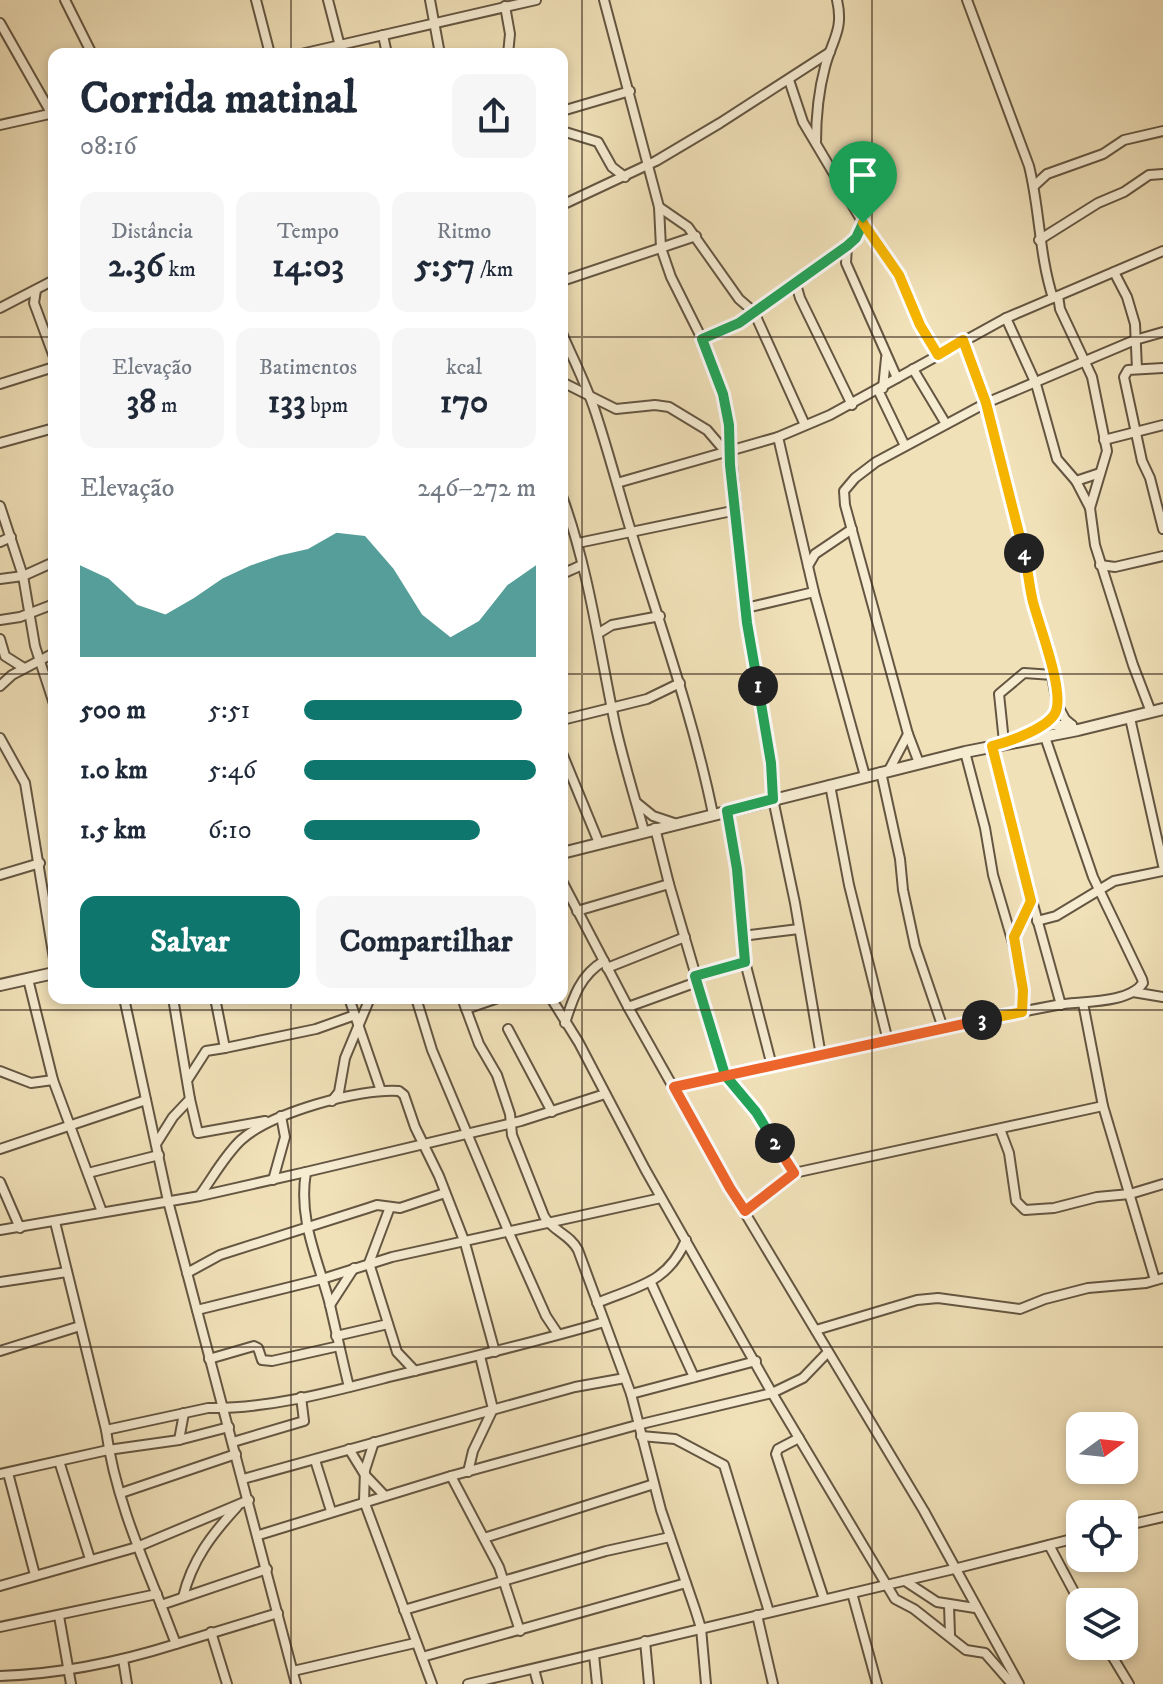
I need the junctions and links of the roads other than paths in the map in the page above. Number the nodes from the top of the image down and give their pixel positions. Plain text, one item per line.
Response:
1 (65, 0) edge
2 (256, 0) edge
3 (328, 0) edge
4 (430, 0) edge
5 (536, 0) edge
6 (604, 0) edge
7 (837, 0) edge
8 (967, 0) edge
9 (510, 3) edge
10 (0, 23) edge
11 (433, 23) junction
12 (383, 35) junction
13 (89, 48) edge
14 (268, 48) edge
15 (340, 48) edge
16 (346, 48) edge
17 (386, 48) edge
18 (439, 48) edge
19 (509, 48) edge
20 (830, 52) junction
21 (790, 84) junction
22 (630, 91) junction
23 (48, 106) edge
24 (568, 109) edge
25 (48, 116) edge
26 (0, 125) edge
27 (1163, 131) edge
28 (568, 133) edge
29 (816, 144) junction
30 (650, 161) junction
31 (1163, 174) edge
32 (625, 177) junction
33 (1034, 186) junction
34 (568, 202) edge
35 (659, 207) junction
36 (863, 223) junction
37 (696, 236) junction
38 (1039, 240) junction
39 (847, 246) junction
40 (661, 248) junction
41 (1163, 251) edge
42 (1114, 272) junction
43 (568, 279) edge
44 (795, 281) junction
45 (48, 283) edge
46 (36, 290) junction
47 (784, 291) junction
48 (1055, 297) junction
49 (800, 298) junction
50 (0, 308) edge
51 (754, 312) junction
52 (1006, 318) junction
53 (1163, 332) edge
54 (702, 339) junction
55 (963, 340) junction
56 (1135, 340) junction
57 (48, 341) edge
58 (568, 347) edge
59 (938, 355) junction
60 (886, 357) junction
61 (1085, 362) junction
62 (1163, 368) edge
63 (48, 369) edge
64 (913, 369) junction
65 (1137, 369) junction
66 (897, 378) junction
67 (0, 384) edge
68 (1036, 384) junction
69 (568, 385) edge
70 (880, 389) junction
71 (590, 398) junction
72 (986, 403) junction
73 (852, 405) junction
74 (946, 424) junction
75 (805, 425) junction
76 (1163, 425) edge
77 (48, 430) edge
78 (1137, 431) junction
79 (778, 437) junction
80 (1104, 440) junction
81 (0, 443) edge
82 (905, 446) junction
83 (728, 450) junction
84 (1100, 473) junction
85 (1076, 481) junction
86 (617, 483) junction
87 (0, 506) edge
88 (1090, 508) junction
89 (737, 510) junction
90 (568, 514) edge
91 (852, 529) junction
92 (1163, 529) edge
93 (632, 534) junction
94 (11, 537) junction
95 (0, 542) edge
96 (578, 543) junction
97 (1163, 556) edge
98 (48, 565) edge
99 (582, 565) junction
100 (1100, 565) junction
101 (808, 566) junction
102 (1115, 567) junction
103 (568, 571) edge
104 (23, 576) junction
105 (1105, 577) junction
106 (0, 579) edge
107 (814, 592) junction
108 (48, 606) edge
109 (746, 608) junction
110 (30, 612) junction
111 (660, 616) junction
112 (0, 620) edge
113 (599, 633) junction
114 (0, 639) edge
115 (48, 656) edge
116 (40, 659) junction
117 (24, 668) junction
118 (1053, 675) junction
119 (48, 683) edge
120 (680, 683) junction
121 (0, 686) edge
122 (1057, 704) junction
123 (613, 706) junction
124 (1163, 709) edge
125 (1151, 712) junction
126 (568, 718) edge
127 (1130, 718) junction
128 (1072, 725) junction
129 (1089, 727) junction
130 (1042, 732) junction
131 (908, 734) junction
132 (0, 738) edge
133 (997, 744) junction
134 (965, 752) junction
135 (4, 754) edge
136 (919, 763) junction
137 (568, 768) edge
138 (885, 771) junction
139 (865, 776) junction
140 (830, 785) junction
141 (773, 799) junction
142 (636, 802) junction
143 (727, 811) junction
144 (713, 814) junction
145 (674, 823) junction
146 (649, 830) junction
147 (599, 843) junction
148 (568, 851) edge
149 (40, 863) junction
150 (1163, 868) edge
151 (0, 875) edge
152 (669, 884) junction
153 (1099, 890) junction
154 (568, 893) edge
155 (1031, 901) junction
156 (577, 911) junction
157 (48, 918) edge
158 (1037, 921) junction
159 (799, 929) junction
160 (742, 936) junction
161 (685, 937) junction
162 (1014, 944) junction
163 (745, 962) junction
164 (605, 965) junction
165 (48, 974) edge
166 (28, 979) junction
167 (696, 979) junction
168 (0, 985) edge
169 (1132, 992) junction
170 (1163, 997) edge
171 (1083, 1003) junction
172 (125, 1004) edge
173 (174, 1004) edge
174 (216, 1004) edge
175 (351, 1004) edge
176 (367, 1004) edge
177 (418, 1004) edge
178 (464, 1004) edge
179 (481, 1004) edge
180 (554, 1004) edge
181 (1061, 1005) junction
182 (628, 1007) junction
183 (466, 1009) junction
184 (1022, 1012) junction
185 (355, 1015) junction
186 (565, 1023) junction
187 (358, 1025) junction
188 (943, 1028) junction
189 (508, 1029) dead end
190 (888, 1041) junction
191 (225, 1048) junction
192 (821, 1056) junction
193 (772, 1066) junction
194 (0, 1071) edge
195 (374, 1071) junction
196 (725, 1075) junction
197 (53, 1080) junction
198 (188, 1080) junction
199 (674, 1087) junction
200 (381, 1091) junction
201 (365, 1094) junction
202 (605, 1094) junction
203 (190, 1099) junction
204 (146, 1100) junction
205 (332, 1101) junction
206 (1103, 1106) junction
207 (552, 1112) junction
208 (281, 1116) junction
209 (268, 1121) junction
210 (512, 1123) junction
211 (69, 1125) junction
212 (1000, 1129) junction
213 (467, 1132) junction
214 (156, 1144) junction
215 (423, 1144) junction
216 (0, 1149) edge
217 (159, 1155) junction
218 (306, 1172) junction
219 (88, 1173) junction
220 (794, 1173) junction
221 (273, 1180) junction
222 (0, 1182) edge
223 (1163, 1184) edge
224 (445, 1193) junction
225 (1130, 1194) junction
226 (200, 1196) junction
227 (661, 1198) junction
228 (168, 1201) junction
229 (390, 1207) junction
230 (745, 1211) junction
231 (102, 1212) junction
232 (55, 1222) junction
233 (548, 1224) junction
234 (20, 1228) junction
235 (306, 1228) junction
236 (0, 1230) edge
237 (509, 1233) junction
238 (686, 1240) junction
239 (465, 1243) junction
240 (369, 1263) junction
241 (355, 1268) junction
242 (67, 1272) junction
243 (187, 1273) junction
244 (322, 1279) junction
245 (1159, 1279) edge
246 (0, 1282) edge
247 (651, 1283) junction
248 (597, 1303) junction
249 (330, 1305) junction
250 (197, 1310) junction
251 (604, 1322) junction
252 (388, 1324) junction
253 (80, 1326) junction
254 (816, 1330) junction
255 (558, 1334) junction
256 (336, 1336) junction
257 (339, 1346) junction
258 (2, 1349) edge
259 (495, 1352) junction
260 (828, 1352) junction
261 (480, 1356) junction
262 (209, 1359) junction
263 (756, 1361) junction
264 (415, 1371) junction
265 (694, 1377) junction
266 (625, 1378) junction
267 (349, 1387) junction
268 (772, 1393) junction
269 (631, 1394) junction
270 (301, 1397) junction
271 (224, 1408) junction
272 (493, 1409) junction
273 (184, 1413) junction
274 (637, 1425) junction
275 (229, 1427) junction
276 (106, 1430) junction
277 (641, 1436) junction
278 (799, 1438) junction
279 (179, 1440) junction
280 (233, 1442) junction
281 (374, 1442) junction
282 (349, 1449) junction
283 (108, 1450) junction
284 (236, 1454) junction
285 (315, 1460) junction
286 (59, 1461) junction
287 (468, 1472) junction
288 (4, 1474) edge
289 (365, 1475) junction
290 (451, 1476) junction
291 (243, 1479) junction
292 (654, 1484) junction
293 (121, 1493) junction
294 (384, 1495) junction
295 (364, 1501) junction
296 (244, 1502) junction
297 (331, 1511) junction
298 (1163, 1517) edge
299 (1138, 1523) edge
300 (259, 1535) junction
301 (670, 1537) junction
302 (484, 1538) junction
303 (1066, 1541) edge
304 (1049, 1545) junction
305 (137, 1547) junction
306 (90, 1559) junction
307 (267, 1569) junction
308 (954, 1569) junction
309 (35, 1575) junction
310 (905, 1581) junction
311 (505, 1583) junction
312 (686, 1583) junction
313 (887, 1585) junction
314 (0, 1586) edge
315 (1072, 1588) edge
316 (852, 1593) junction
317 (157, 1594) junction
318 (183, 1597) junction
319 (824, 1599) junction
320 (161, 1605) junction
321 (949, 1605) junction
322 (975, 1608) junction
323 (404, 1610) junction
324 (769, 1612) junction
325 (278, 1613) junction
326 (757, 1615) junction
327 (59, 1616) junction
328 (0, 1627) edge
329 (701, 1628) junction
330 (520, 1631) junction
331 (211, 1632) junction
332 (950, 1635) junction
333 (645, 1641) junction
334 (415, 1643) junction
335 (176, 1644) junction
336 (594, 1655) junction
337 (422, 1657) junction
338 (123, 1659) junction
339 (1114, 1660) edge
340 (534, 1669) junction
341 (68, 1670) junction
342 (293, 1671) junction
343 (7, 1679) edge
344 (475, 1683) edge
345 (71, 1684) edge
346 (127, 1684) edge
347 (227, 1684) edge
348 (296, 1684) edge
349 (432, 1684) edge
350 (538, 1684) edge
351 (597, 1684) edge
352 (649, 1684) edge
353 (706, 1684) edge
354 (773, 1684) edge
355 (877, 1684) edge
356 (1012, 1684) edge
357 (1019, 1684) edge
358 (1129, 1684) edge

1 - 13 street
2 - 14 street
3 - 15 street
4 - 11 street
5 - 9 street
6 - 22 street
7 - 20 street
8 - 33 street
9 - 11 street
9 - 19 street
10 - 23 street
11 - 12 street
11 - 18 street
12 - 16 street
12 - 17 street
20 - 21 street
20 - 29 street
21 - 29 street
21 - 30 street
22 - 24 street
22 - 30 street
25 - 26 street
27 - 33 street
28 - 32 street
29 - 36 street
30 - 32 street
30 - 35 street
31 - 38 street
32 - 34 street
33 - 38 street
35 - 37 street
35 - 40 street
36 - 39 street
36 - 59 street
37 - 40 street
37 - 51 street
38 - 48 street
39 - 44 street
39 - 60 street
40 - 43 street
40 - 54 street
41 - 42 street
42 - 48 street
42 - 56 street
44 - 47 street
44 - 49 street
45 - 46 street
46 - 50 street
46 - 57 street
47 - 49 street
47 - 51 street
48 - 52 street
48 - 61 street
49 - 73 street
51 - 54 street
51 - 75 street
52 - 55 street
52 - 68 street
53 - 56 street
54 - 83 street
55 - 59 street
55 - 72 street
56 - 61 street
56 - 65 street
58 - 71 street
59 - 64 street
60 - 66 street
60 - 70 street
61 - 68 street
61 - 80 street
62 - 65 street
63 - 67 street
64 - 66 street
64 - 74 street
65 - 78 street
66 - 70 street
68 - 72 street
68 - 85 street
69 - 71 street
70 - 73 street
70 - 82 street
71 - 83 street
71 - 86 street
72 - 74 street
72 - 118 street
73 - 75 street
74 - 82 street
75 - 79 street
76 - 78 street
77 - 81 street
78 - 80 street
78 - 92 street
79 - 83 street
79 - 101 street
80 - 84 street
82 - 91 street
83 - 86 street
83 - 89 street
84 - 85 street
84 - 88 street
85 - 88 street
86 - 93 street
87 - 94 street
88 - 100 street
89 - 93 street
89 - 109 street
90 - 96 street
91 - 101 street
91 - 131 street
93 - 96 street
93 - 111 street
94 - 95 street
94 - 104 street
96 - 99 street
97 - 102 street
98 - 104 street
99 - 103 street
99 - 113 street
100 - 102 street
100 - 105 street
101 - 107 street
102 - 105 street
104 - 106 street
104 - 110 street
105 - 125 street
107 - 109 street
107 - 139 street
108 - 110 street
109 - 141 street
110 - 112 street
110 - 116 street
111 - 113 street
111 - 120 street
113 - 123 street
114 - 117 street
115 - 116 street
116 - 117 street
116 - 119 street
117 - 121 street
118 - 122 street
118 - 133 street
120 - 123 street
120 - 144 street
122 - 128 street
122 - 130 street
123 - 126 street
123 - 142 street
124 - 125 street
125 - 127 street
127 - 129 street
127 - 150 street
128 - 129 street
128 - 130 street
129 - 130 street
130 - 133 street
130 - 153 street
131 - 136 street
131 - 138 street
132 - 135 street
133 - 134 street
133 - 155 street
134 - 136 street
134 - 162 street
135 - 149 street
136 - 138 street
137 - 147 street
138 - 139 street
138 - 188 street
139 - 140 street
140 - 141 street
140 - 190 street
141 - 143 street
141 - 159 street
142 - 145 street
142 - 146 street
143 - 144 street
143 - 160 street
144 - 145 street
145 - 146 street
146 - 147 street
146 - 152 street
147 - 148 street
149 - 151 street
149 - 157 street
150 - 153 street
152 - 156 street
152 - 161 street
153 - 158 street
153 - 169 street
154 - 156 street
155 - 158 street
155 - 162 street
156 - 164 street
158 - 181 street
159 - 160 street
159 - 192 street
160 - 163 street
161 - 164 street
161 - 167 street
162 - 184 street
163 - 167 street
163 - 193 street
164 - 182 street
164 - 186 street
165 - 166 street
166 - 168 street
166 - 197 street
167 - 182 street
167 - 196 street
169 - 170 street
169 - 171 street
171 - 181 street
171 - 206 street
172 - 204 street
173 - 198 street
174 - 191 street
175 - 185 street
176 - 187 street
177 - 213 street
178 - 183 street
179 - 183 street
180 - 186 street
181 - 184 street
182 - 199 street
183 - 210 street
184 - 188 street
185 - 187 street
185 - 191 street
186 - 202 street
187 - 195 street
187 - 205 street
188 - 190 street
189 - 207 street
190 - 192 street
191 - 198 street
192 - 193 street
193 - 196 street
194 - 197 street
195 - 200 street
195 - 201 street
196 - 199 street
196 - 220 street
197 - 211 street
198 - 203 street
199 - 230 street
200 - 201 street
200 - 215 street
201 - 205 street
202 - 207 street
202 - 227 street
203 - 209 street
203 - 214 street
204 - 211 street
204 - 214 street
205 - 208 street
206 - 212 street
206 - 225 street
207 - 210 street
208 - 209 street
208 - 221 street
209 - 226 street
210 - 213 street
210 - 233 street
211 - 216 street
211 - 219 street
212 - 220 street
212 - 225 street
213 - 215 street
213 - 237 street
214 - 217 street
215 - 218 street
215 - 224 street
217 - 219 street
217 - 228 street
218 - 221 street
218 - 235 street
219 - 231 street
220 - 230 street
221 - 226 street
222 - 234 street
223 - 225 street
224 - 229 street
224 - 239 street
225 - 245 street
226 - 228 street
227 - 233 street
227 - 238 street
228 - 231 street
228 - 243 street
229 - 235 street
229 - 240 street
230 - 254 street
231 - 232 street
232 - 234 street
232 - 242 street
233 - 237 street
233 - 248 street
234 - 236 street
235 - 243 street
235 - 244 street
237 - 239 street
237 - 255 street
238 - 247 street
238 - 263 street
239 - 240 street
239 - 259 street
240 - 241 street
240 - 252 street
241 - 244 street
241 - 249 street
242 - 246 street
242 - 253 street
243 - 250 street
244 - 249 street
244 - 250 street
245 - 254 street
247 - 248 street
247 - 265 street
248 - 251 street
249 - 256 street
250 - 262 street
251 - 255 street
251 - 266 street
252 - 256 street
252 - 264 street
253 - 258 street
253 - 276 street
254 - 260 street
255 - 259 street
256 - 257 street
257 - 262 street
257 - 267 street
259 - 261 street
260 - 268 street
260 - 308 street
261 - 264 street
261 - 272 street
262 - 271 street
263 - 265 street
263 - 268 street
264 - 267 street
265 - 269 street
266 - 269 street
266 - 272 street
267 - 270 street
268 - 274 street
268 - 278 street
269 - 274 street
270 - 271 street
270 - 280 street
271 - 273 street
271 - 275 street
272 - 281 street
272 - 287 street
273 - 276 street
273 - 279 street
274 - 277 street
274 - 287 street
275 - 279 street
275 - 280 street
276 - 283 street
277 - 292 street
277 - 324 street
278 - 313 street
278 - 319 street
279 - 283 street
280 - 284 street
281 - 282 street
281 - 289 street
282 - 285 street
282 - 289 street
283 - 286 street
283 - 293 street
284 - 291 street
284 - 293 street
285 - 291 street
285 - 297 street
286 - 288 street
286 - 306 street
287 - 290 street
288 - 309 street
289 - 294 street
289 - 295 street
290 - 294 street
290 - 302 street
291 - 296 street
292 - 301 street
292 - 302 street
293 - 305 street
294 - 295 street
295 - 297 street
295 - 323 street
296 - 300 street
296 - 305 street
296 - 318 street
297 - 300 street
298 - 299 street
300 - 307 street
301 - 311 street
301 - 312 street
302 - 311 street
303 - 304 street
304 - 308 street
304 - 315 street
305 - 306 street
305 - 317 street
306 - 309 street
307 - 318 street
307 - 325 street
308 - 310 street
308 - 322 street
309 - 314 street
310 - 313 street
310 - 321 street
311 - 323 street
311 - 330 street
312 - 329 street
312 - 330 street
313 - 316 street
313 - 332 street
316 - 319 street
316 - 355 street
317 - 320 street
317 - 327 street
318 - 320 street
319 - 324 street
320 - 335 street
321 - 322 street
321 - 332 street
322 - 357 street
323 - 334 street
324 - 326 street
325 - 331 street
325 - 342 street
326 - 329 street
326 - 354 street
327 - 328 street
327 - 341 street
329 - 333 street
329 - 353 street
330 - 337 street
331 - 335 street
331 - 347 street
332 - 356 street
333 - 336 street
333 - 352 street
334 - 337 street
334 - 342 street
335 - 338 street
336 - 340 street
336 - 351 street
337 - 349 street
338 - 341 street
338 - 346 street
339 - 358 street
340 - 344 street
340 - 350 street
341 - 343 street
341 - 345 street
342 - 348 street

